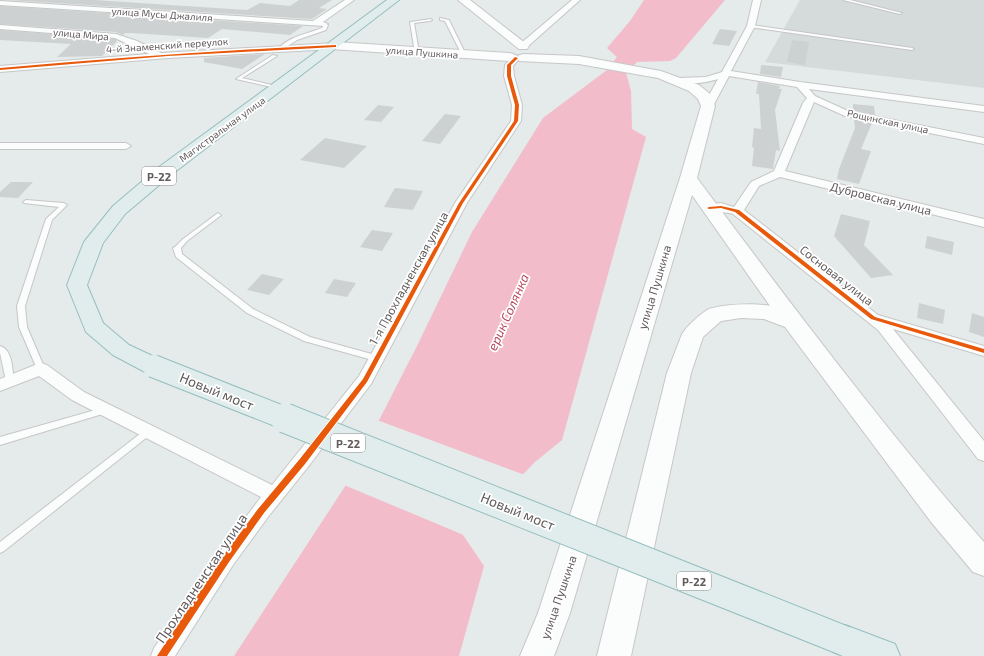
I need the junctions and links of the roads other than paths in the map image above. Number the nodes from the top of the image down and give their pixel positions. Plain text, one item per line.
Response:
1 (350, 0) edge
2 (394, 0) edge
3 (456, 0) edge
4 (462, 0) edge
5 (576, 0) edge
6 (757, 0) edge
7 (845, 0) edge
8 (0, 3) edge
9 (473, 8) junction
10 (900, 13) dead end
11 (430, 20) dead end
12 (441, 20) dead end
13 (315, 23) junction
14 (324, 24) joint
15 (751, 26) junction
16 (0, 27) edge
17 (335, 46) junction
18 (281, 48) junction
19 (912, 49) dead end
20 (417, 52) junction
21 (521, 54) junction
22 (158, 55) junction
23 (464, 55) junction
24 (274, 56) dead end
25 (0, 69) edge
26 (727, 73) junction
27 (679, 81) junction
28 (800, 85) junction
29 (278, 88) junction
30 (812, 98) junction
31 (708, 106) junction
32 (984, 109) edge
33 (984, 141) edge
34 (0, 146) edge
35 (126, 146) dead end
36 (779, 174) junction
37 (688, 178) junction
38 (26, 202) dead end
39 (709, 208) junction
40 (737, 211) junction
41 (218, 215) dead end
42 (984, 223) edge
43 (873, 318) junction
44 (792, 322) junction
45 (0, 349) edge
46 (984, 351) edge
47 (376, 358) junction
48 (153, 366) joint
49 (41, 369) junction
50 (5, 383) edge
51 (106, 410) junction
52 (148, 432) junction
53 (0, 441) edge
54 (984, 454) edge
55 (274, 495) junction
56 (0, 548) edge
57 (984, 563) edge
58 (162, 656) edge
59 (537, 656) edge
60 (614, 656) edge
61 (884, 656) edge

1 - 13 street
2 - 17 highway, Магистральная улица / Р-22
3 - 9 main road
4 - 9 main road
5 - 21 street
6 - 15 street
7 - 10 lane
8 - 13 street, улица Мусы Джалиля
9 - 21 main road
11 - 20 lane
12 - 23 lane
13 - 14 street, улица Мусы Джалиля
14 - 18 lane
15 - 19 lane
15 - 26 street
16 - 22 street, улица Мира
17 - 18 street, 4-й Знаменский переулок
17 - 20 main road, улица Пушкина
17 - 29 highway, Магистральная улица / Р-22
18 - 22 street, 4-й Знаменский переулок
20 - 23 main road, улица Пушкина
21 - 23 main road, улица Пушкина
21 - 27 main road, улица Пушкина
21 - 47 street, 1-я Прохладненская улица
22 - 25 street, 4-й Знаменский переулок
24 - 29 lane
26 - 27 street
26 - 28 street
26 - 31 street
27 - 31 main road, улица Пушкина
28 - 30 street, Рощинская улица
28 - 32 street
29 - 48 highway, Магистральная улица / Р-22
30 - 33 street, Рощинская улица
30 - 36 street
31 - 37 main road, улица Пушкина
34 - 35 street
36 - 40 street
36 - 42 street, Дубровская улица
37 - 39 main road
37 - 59 main road, улица Пушкина
38 - 49 lane
39 - 40 street, Сосновая улица
39 - 44 main road
40 - 43 street, Сосновая улица
41 - 47 lane
43 - 46 street, Сосновая улица
43 - 54 street
44 - 57 main road
44 - 60 main road
45 - 50 lane
47 - 55 street, 1-я Прохладненская улица
48 - 61 highway, Новый мост / Р-22, bridge
49 - 50 street
49 - 51 street
51 - 52 street
51 - 53 lane
52 - 55 street
52 - 56 lane
55 - 58 street, Прохладненская улица

